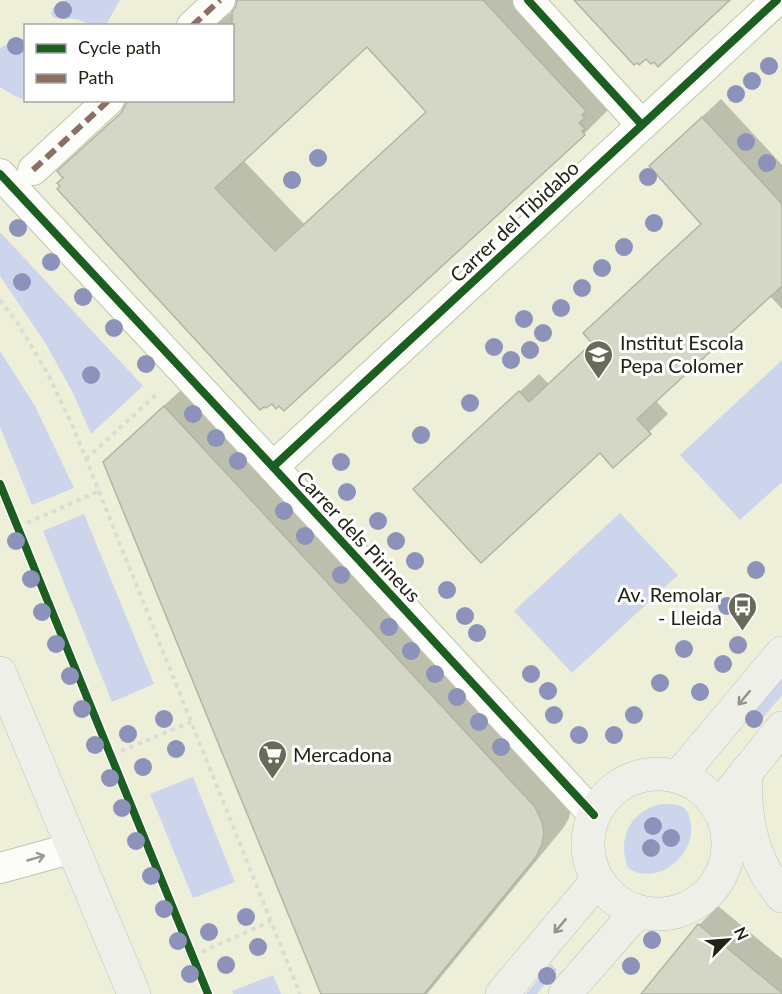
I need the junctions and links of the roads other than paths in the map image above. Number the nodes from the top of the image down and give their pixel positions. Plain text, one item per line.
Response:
1 (219, 0) edge
2 (528, 0) edge
3 (777, 0) edge
4 (194, 24) edge
5 (107, 102) edge
6 (642, 125) junction
7 (33, 170) dead end
8 (0, 174) edge
9 (273, 466) junction
10 (782, 653) edge
11 (0, 673) edge
12 (782, 728) edge
13 (746, 772) junction
14 (680, 776) junction
15 (594, 815) junction
16 (722, 819) junction
17 (73, 848) junction
18 (0, 868) edge
19 (597, 881) junction
20 (717, 883) junction
21 (778, 897) edge
22 (639, 912) junction
23 (134, 994) edge
24 (502, 994) edge
25 (565, 994) edge

1 - 4 street
2 - 6 street
3 - 6 street, Carrer del Tibidabo
5 - 7 street
6 - 9 street, Carrer del Tibidabo
8 - 9 street, Carrer dels Pirineus
9 - 15 street, Carrer dels Pirineus
10 -> 14 street
11 - 17 street
12 - 13 street
13 - 16 street
13 - 21 street
14 - 15 street
14 - 16 street
15 - 19 street
16 - 20 street
16 - 21 street
18 -> 17 street
17 - 23 street
19 - 22 street
19 -> 24 street
20 - 21 street
20 - 22 street
22 - 25 street

